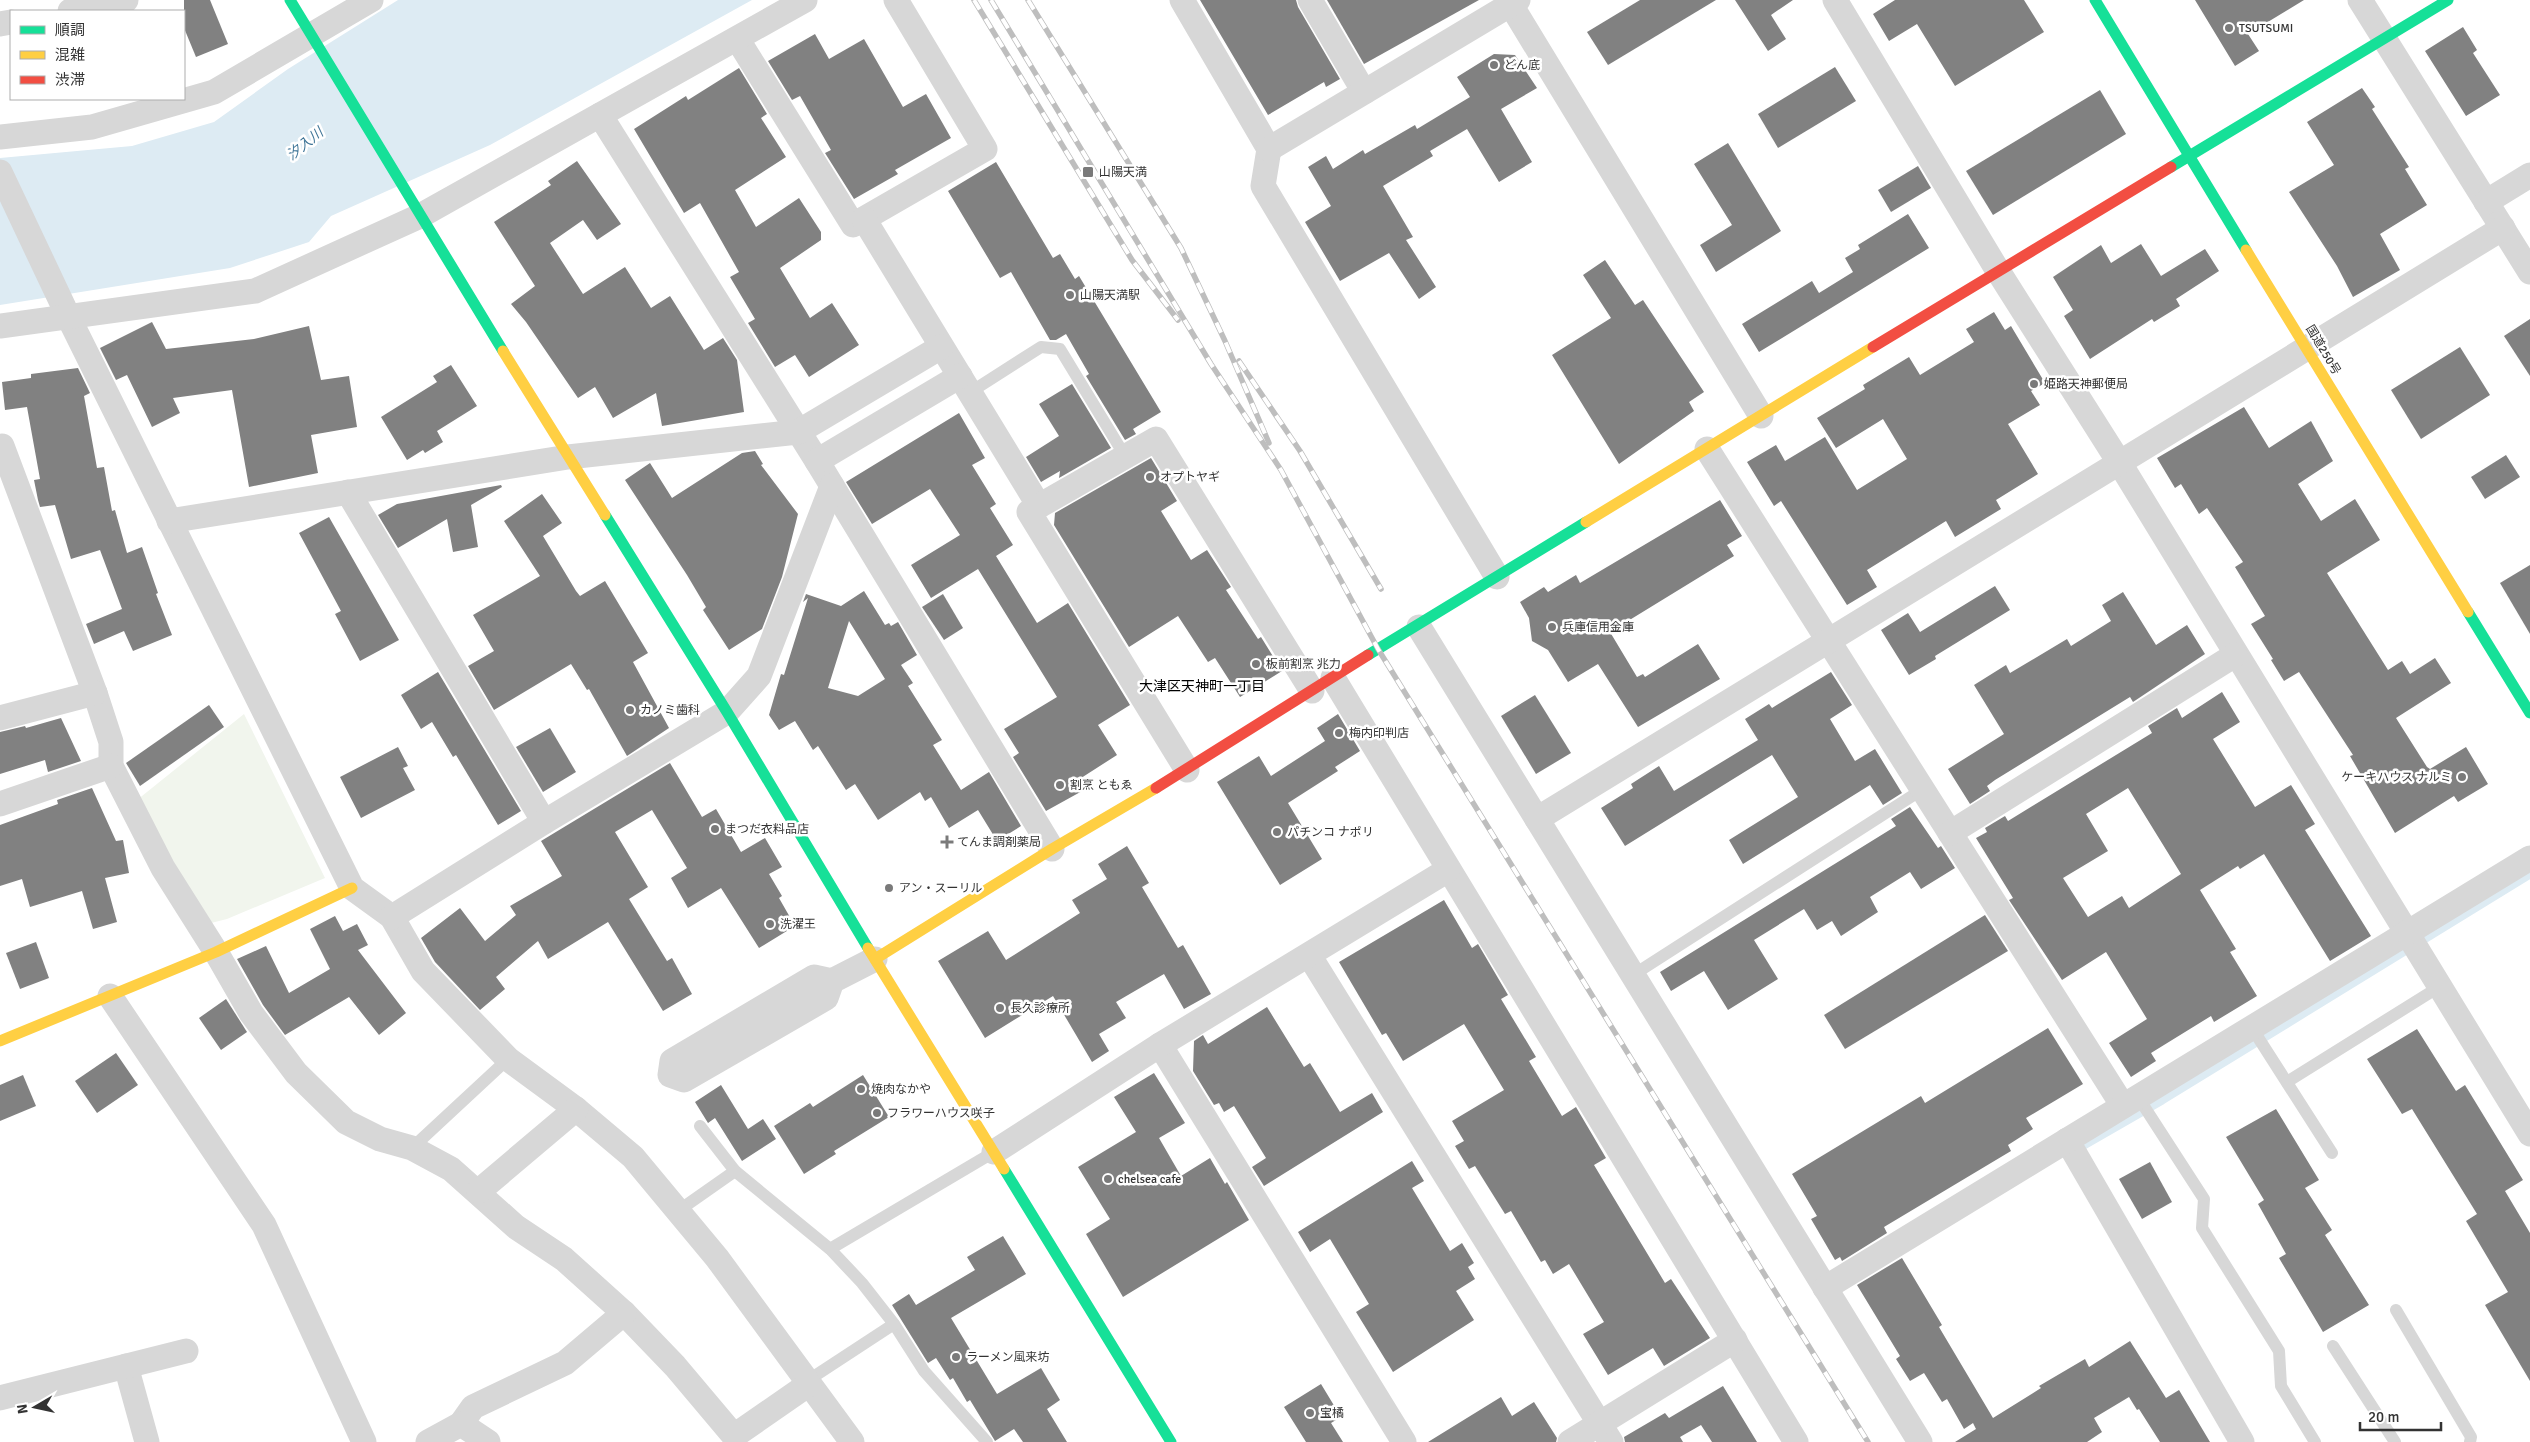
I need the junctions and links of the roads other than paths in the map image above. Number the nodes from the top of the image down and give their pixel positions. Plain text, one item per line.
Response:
1 (126, 0) edge
2 (290, 0) edge
3 (370, 0) edge
4 (805, 0) edge
5 (896, 0) edge
6 (1182, 0) edge
7 (1310, 0) edge
8 (1835, 0) edge
9 (2095, 0) edge
10 (2360, 0) edge
11 (2448, 0) edge
12 (1512, 1) edge
13 (75, 10) edge
14 (312, 36) junction
15 (738, 40) junction
16 (2384, 40) junction
17 (1364, 92) junction
18 (600, 115) junction
19 (0, 137) edge
20 (1269, 149) junction
21 (2190, 154) junction
22 (0, 172) edge
23 (2530, 175) edge
24 (2486, 202) junction
25 (420, 216) junction
26 (864, 219) junction
27 (2503, 228) junction
28 (1998, 271) junction
29 (2530, 272) edge
30 (69, 318) junction
31 (0, 326) edge
32 (941, 347) junction
33 (2305, 348) junction
34 (964, 385) junction
35 (1761, 416) junction
36 (798, 432) junction
37 (2, 446) dead end
38 (1707, 449) junction
39 (1125, 456) junction
40 (568, 457) junction
41 (817, 461) junction
42 (2119, 462) junction
43 (832, 486) junction
44 (348, 492) junction
45 (1039, 506) junction
46 (169, 521) junction
47 (1497, 577) junction
48 (1419, 627) junction
49 (1828, 640) junction
50 (2234, 655) junction
51 (1333, 678) junction
52 (1312, 691) junction
53 (95, 693) junction
54 (727, 712) junction
55 (2530, 713) edge
56 (0, 718) edge
57 (110, 766) junction
58 (1188, 770) junction
59 (1923, 789) junction
60 (0, 804) edge
61 (1537, 819) junction
62 (544, 822) junction
63 (1950, 834) junction
64 (1052, 849) junction
65 (2530, 858) edge
66 (1448, 870) junction
67 (352, 888) junction
68 (392, 917) junction
69 (2406, 933) junction
70 (216, 952) junction
71 (1309, 955) junction
72 (875, 959) junction
73 (1633, 975) junction
74 (832, 981) junction
75 (2439, 987) junction
76 (110, 996) junction
77 (2252, 1028) junction
78 (0, 1040) edge
79 (1160, 1046) junction
80 (508, 1058) junction
81 (2287, 1082) junction
82 (2130, 1101) junction
83 (576, 1109) junction
84 (700, 1126) dead end
85 (2530, 1134) edge
86 (2066, 1140) junction
87 (412, 1148) junction
88 (994, 1152) junction
89 (2332, 1154) dead end
90 (735, 1171) junction
91 (479, 1191) junction
92 (678, 1211) junction
93 (830, 1249) junction
94 (1825, 1288) junction
95 (2396, 1310) dead end
96 (624, 1313) junction
97 (894, 1324) junction
98 (1735, 1340) junction
99 (2333, 1346) dead end
100 (186, 1351) dead end
101 (126, 1366) junction
102 (808, 1383) junction
103 (0, 1398) edge
104 (461, 1424) junction
105 (1605, 1433) edge
106 (147, 1442) edge
107 (364, 1442) edge
108 (428, 1442) edge
109 (488, 1442) edge
110 (852, 1442) edge
111 (987, 1442) edge
112 (1171, 1442) edge
113 (1404, 1442) edge
114 (1570, 1442) edge
115 (1796, 1442) edge
116 (1920, 1442) edge
117 (2242, 1442) edge
118 (2315, 1442) edge
119 (2395, 1442) edge
120 (2470, 1442) edge

1 - 13 street
2 - 14 main road
3 - 14 street
4 - 15 street
5 - 26 street
6 - 20 street
7 - 17 street
8 - 28 street
9 - 21 main road, 国道250号
10 - 16 street
11 - 16 main road
12 - 17 street
12 - 35 street
14 - 19 street
14 - 25 main road
15 - 18 street
15 - 26 street
16 - 21 main road
16 - 24 street
17 - 20 street
18 - 25 street
18 - 36 street
20 - 47 street
21 - 28 main road
21 - 33 main road, 国道250号
22 - 30 street
23 - 24 street
24 - 27 street
25 - 30 street
25 - 40 main road
26 - 32 street
27 - 29 street
27 - 33 street
28 - 35 main road
28 - 42 street
30 - 31 street
30 - 46 street
32 - 34 street
32 - 36 street
33 - 42 street
33 - 55 main road, 国道250号
34 - 39 lane
34 - 41 street
34 - 45 street
35 - 38 main road
36 - 40 street
36 - 41 street
37 - 53 street
38 - 47 main road
38 - 49 street
39 - 45 street
39 - 52 street
40 - 44 street
40 - 54 main road
41 - 43 street
42 - 49 street
42 - 50 street
43 - 54 street
43 - 64 street
44 - 46 street
44 - 62 street
45 - 58 street
46 - 67 street
47 - 48 main road
48 - 51 main road
48 - 61 street
49 - 59 street
49 - 61 street
50 - 63 street
50 - 69 street
51 - 52 main road
51 - 66 street
52 - 58 main road
53 - 56 street
53 - 57 street
54 - 62 street
54 - 72 main road
57 - 60 street
57 - 70 street
58 - 64 main road
59 - 63 street
59 - 73 lane
61 - 73 street
62 - 68 street
63 - 82 street
64 - 72 main road
65 - 69 street
66 - 71 street
66 - 98 street
67 - 68 street
67 - 70 main road
68 - 80 street
69 - 75 street
69 - 77 street
70 - 76 main road
70 - 87 street
71 - 79 street
71 - 105 street
72 - 74 street
72 - 88 main road
73 - 94 street
74 - 74 street
75 - 81 lane
75 - 85 street
76 - 78 main road
76 - 107 street
77 - 81 lane
77 - 82 street
79 - 88 street
79 - 113 street
80 - 83 street
80 - 87 lane
81 - 89 lane
82 - 86 street
82 - 118 lane
83 - 91 street
83 - 92 street
84 - 90 lane
86 - 94 street
86 - 117 street
87 - 91 street
88 - 93 lane
88 - 112 main road
90 - 92 lane
90 - 93 lane
91 - 96 street
92 - 102 street
93 - 97 lane
94 - 116 street
95 - 120 lane
96 - 102 street
96 - 104 street
97 - 102 lane
97 - 111 lane
98 - 105 street
98 - 115 street
99 - 119 lane
100 - 101 street
101 - 103 street
101 - 106 street
102 - 110 street
104 - 108 street
104 - 109 street
105 - 114 street

